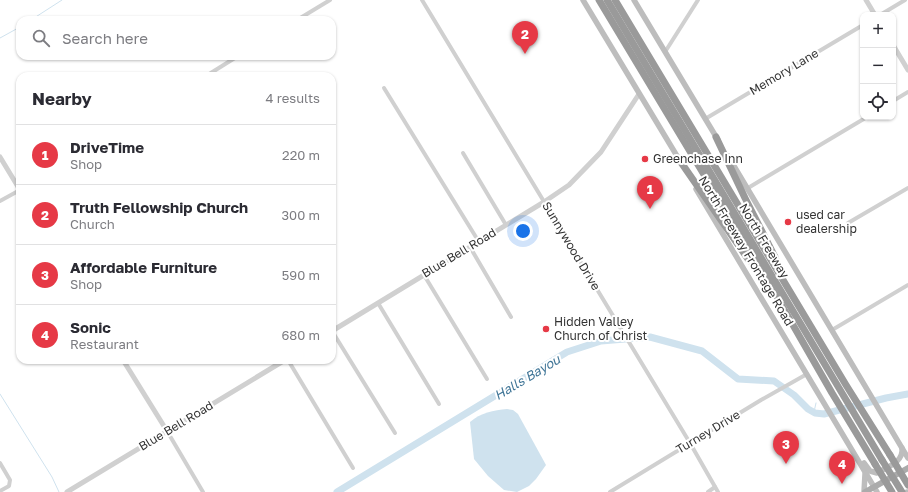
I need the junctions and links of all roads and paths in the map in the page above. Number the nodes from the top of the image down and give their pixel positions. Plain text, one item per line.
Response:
1 (330, 0) edge
2 (422, 0) edge
3 (583, 0) edge
4 (599, 0) edge
5 (607, 0) edge
6 (615, 0) edge
7 (634, 0) edge
8 (698, 0) edge
9 (866, 0) edge
10 (905, 0) edge
11 (873, 12) edge
12 (885, 12) edge
13 (304, 16) edge
14 (860, 27) edge
15 (895, 48) edge
16 (665, 52) junction
17 (232, 60) edge
18 (908, 70) edge
19 (212, 72) edge
20 (384, 88) dead end
21 (908, 92) edge
22 (639, 94) junction
23 (896, 99) edge
24 (705, 119) junction
25 (862, 120) edge
26 (716, 137) junction
27 (463, 153) dead end
28 (0, 157) edge
29 (678, 158) junction
30 (16, 183) edge
31 (748, 188) junction
32 (908, 188) edge
33 (16, 192) edge
34 (0, 201) edge
35 (544, 202) junction
36 (848, 223) dead end
37 (506, 225) junction
38 (479, 242) junction
39 (470, 247) junction
40 (762, 271) junction
41 (779, 273) junction
42 (424, 275) junction
43 (908, 285) edge
44 (378, 303) junction
45 (511, 317) dead end
46 (336, 329) edge
47 (832, 330) junction
48 (336, 337) edge
49 (125, 364) edge
50 (278, 364) edge
51 (290, 364) edge
52 (807, 374) junction
53 (487, 378) dead end
54 (843, 387) junction
55 (439, 404) dead end
56 (837, 426) junction
57 (167, 432) junction
58 (395, 433) dead end
59 (690, 443) junction
60 (905, 451) edge
61 (908, 458) edge
62 (0, 463) edge
63 (353, 468) dead end
64 (908, 468) edge
65 (865, 471) junction
66 (908, 480) edge
67 (908, 485) edge
68 (716, 487) junction
69 (876, 489) edge
70 (0, 491) edge
71 (67, 492) edge
72 (203, 492) edge
73 (610, 492) edge
74 (708, 492) edge
75 (718, 492) edge
76 (865, 492) edge
77 (887, 492) edge
78 (892, 492) edge
79 (902, 492) edge

1 - 13 street
2 - 35 street, Sunnywood Drive
3 - 22 main road, North Freeway Frontage Road
4 - 40 highway, North Freeway
5 - 54 highway, North Freeway
6 - 41 highway, North Freeway
7 - 16 main road
8 - 16 street
9 - 11 street
10 - 12 street
14 - 24 street, Memory Lane
15 - 18 street
16 - 24 main road
17 - 19 street
20 - 38 street
21 - 23 street
22 - 29 main road, North Freeway Frontage Road
22 - 35 street, Blue Bell Road
24 - 26 main road
25 - 31 street
26 - 31 main road
26 - 41 highway
27 - 37 street
28 - 30 street
29 - 40 highway
29 - 52 main road, North Freeway Frontage Road
31 - 47 main road
32 - 36 street
33 - 34 street
35 - 37 street, Blue Bell Road
35 - 59 street, Sunnywood Drive
37 - 38 street, Blue Bell Road
38 - 39 street, Blue Bell Road
39 - 42 street, Blue Bell Road
39 - 45 street
40 - 78 highway, North Freeway, bridge
41 - 54 highway, North Freeway
42 - 44 street, Blue Bell Road
42 - 53 street
43 - 47 street
44 - 46 street, Blue Bell Road
44 - 55 street
47 - 60 main road
48 - 58 street
49 - 57 street
50 - 57 street, Blue Bell Road
51 - 63 street
52 - 56 main road, North Freeway Frontage Road
52 - 59 street, Turney Drive
54 - 67 highway, North Freeway, bridge
54 - 79 highway, North Freeway, bridge
56 - 60 main road
56 - 65 main road, North Freeway Frontage Road
57 - 71 street, Blue Bell Road
57 - 72 street
59 - 68 street, Sunnywood Drive
59 - 73 street, Turney Drive
60 - 61 main road
62 - 70 street
64 - 69 main road
65 - 69 main road, North Freeway Frontage Road
65 - 76 main road
66 - 77 main road
68 - 74 street
68 - 75 street, Sunnywood Drive
69 - 76 main road

